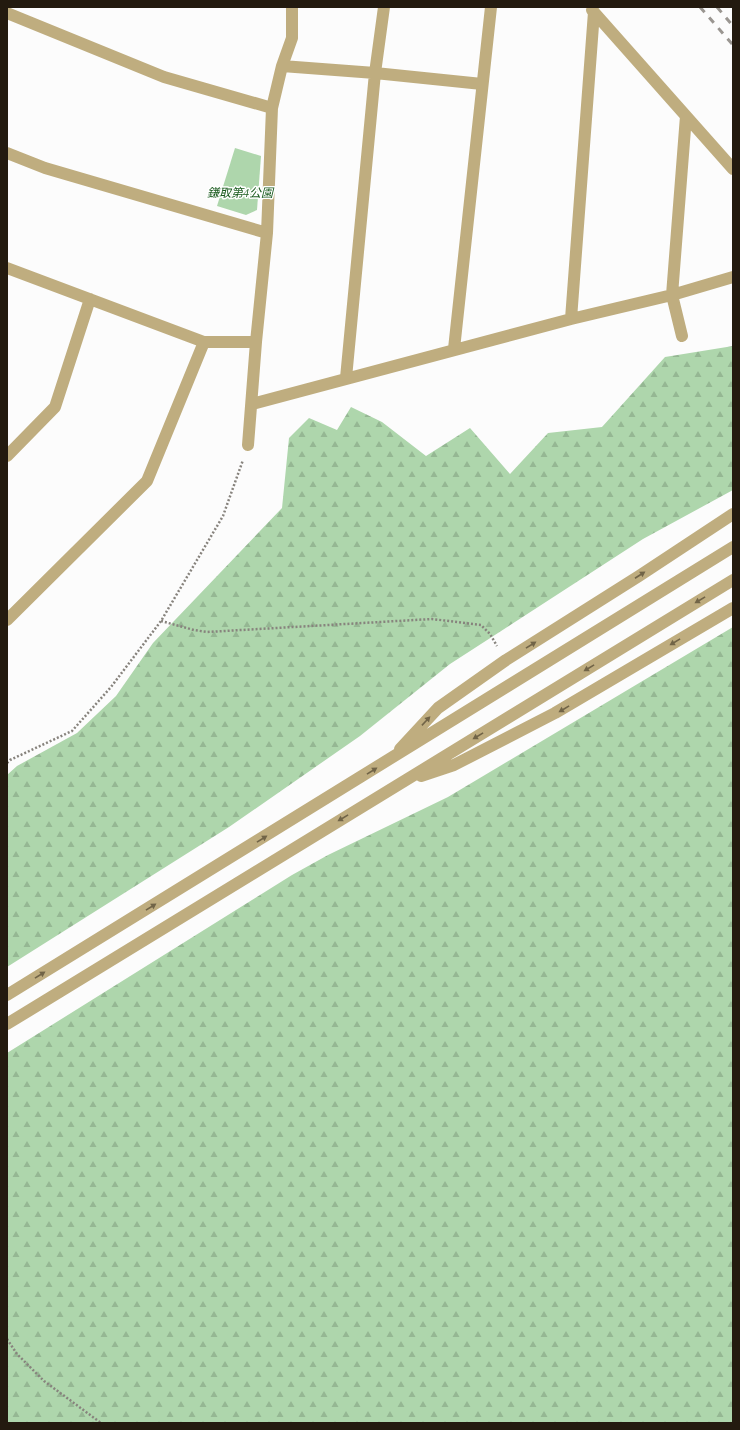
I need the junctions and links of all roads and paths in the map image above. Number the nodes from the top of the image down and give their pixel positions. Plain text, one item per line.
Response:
1 (292, 7) edge
2 (384, 7) edge
3 (491, 7) edge
4 (592, 10) edge
5 (7, 13) edge
6 (282, 66) junction
7 (375, 73) junction
8 (482, 84) junction
9 (272, 108) junction
10 (686, 116) junction
11 (7, 153) edge
12 (733, 169) edge
13 (267, 232) junction
14 (7, 268) edge
15 (733, 277) edge
16 (672, 295) junction
17 (90, 299) junction
18 (571, 319) junction
19 (682, 336) dead end
20 (204, 342) junction
21 (256, 342) junction
22 (454, 349) junction
23 (346, 378) junction
24 (252, 404) junction
25 (248, 445) joint
26 (7, 456) edge
27 (733, 514) edge
28 (733, 547) edge
29 (733, 580) edge
30 (733, 608) edge
31 (7, 620) edge
32 (161, 621) junction
33 (506, 660) junction
34 (390, 760) junction
35 (7, 763) edge
36 (402, 783) junction
37 (7, 995) edge
38 (7, 1024) edge
39 (7, 1339) edge
40 (101, 1423) edge

1 - 6 street
2 - 7 street
3 - 8 street
4 - 10 street
4 - 18 street
5 - 9 street
6 - 7 street
6 - 9 street
7 - 8 street
7 - 23 street
8 - 22 street
9 - 13 street
10 - 12 street
10 - 16 street
11 - 13 street
13 - 21 street
14 - 17 street
15 - 16 street
16 - 18 street
16 - 19 street
17 - 20 street
17 - 26 street
18 - 22 street
20 - 21 street
20 - 31 street
21 - 24 street
22 - 23 street
23 - 24 street
24 - 25 street
25 - 32 path
33 -> 27 street
28 - 34 street
29 -> 36 street
30 -> 36 street
32 - 33 path
32 - 35 path
34 -> 33 street
37 -> 34 street
36 -> 38 street
39 - 40 path

